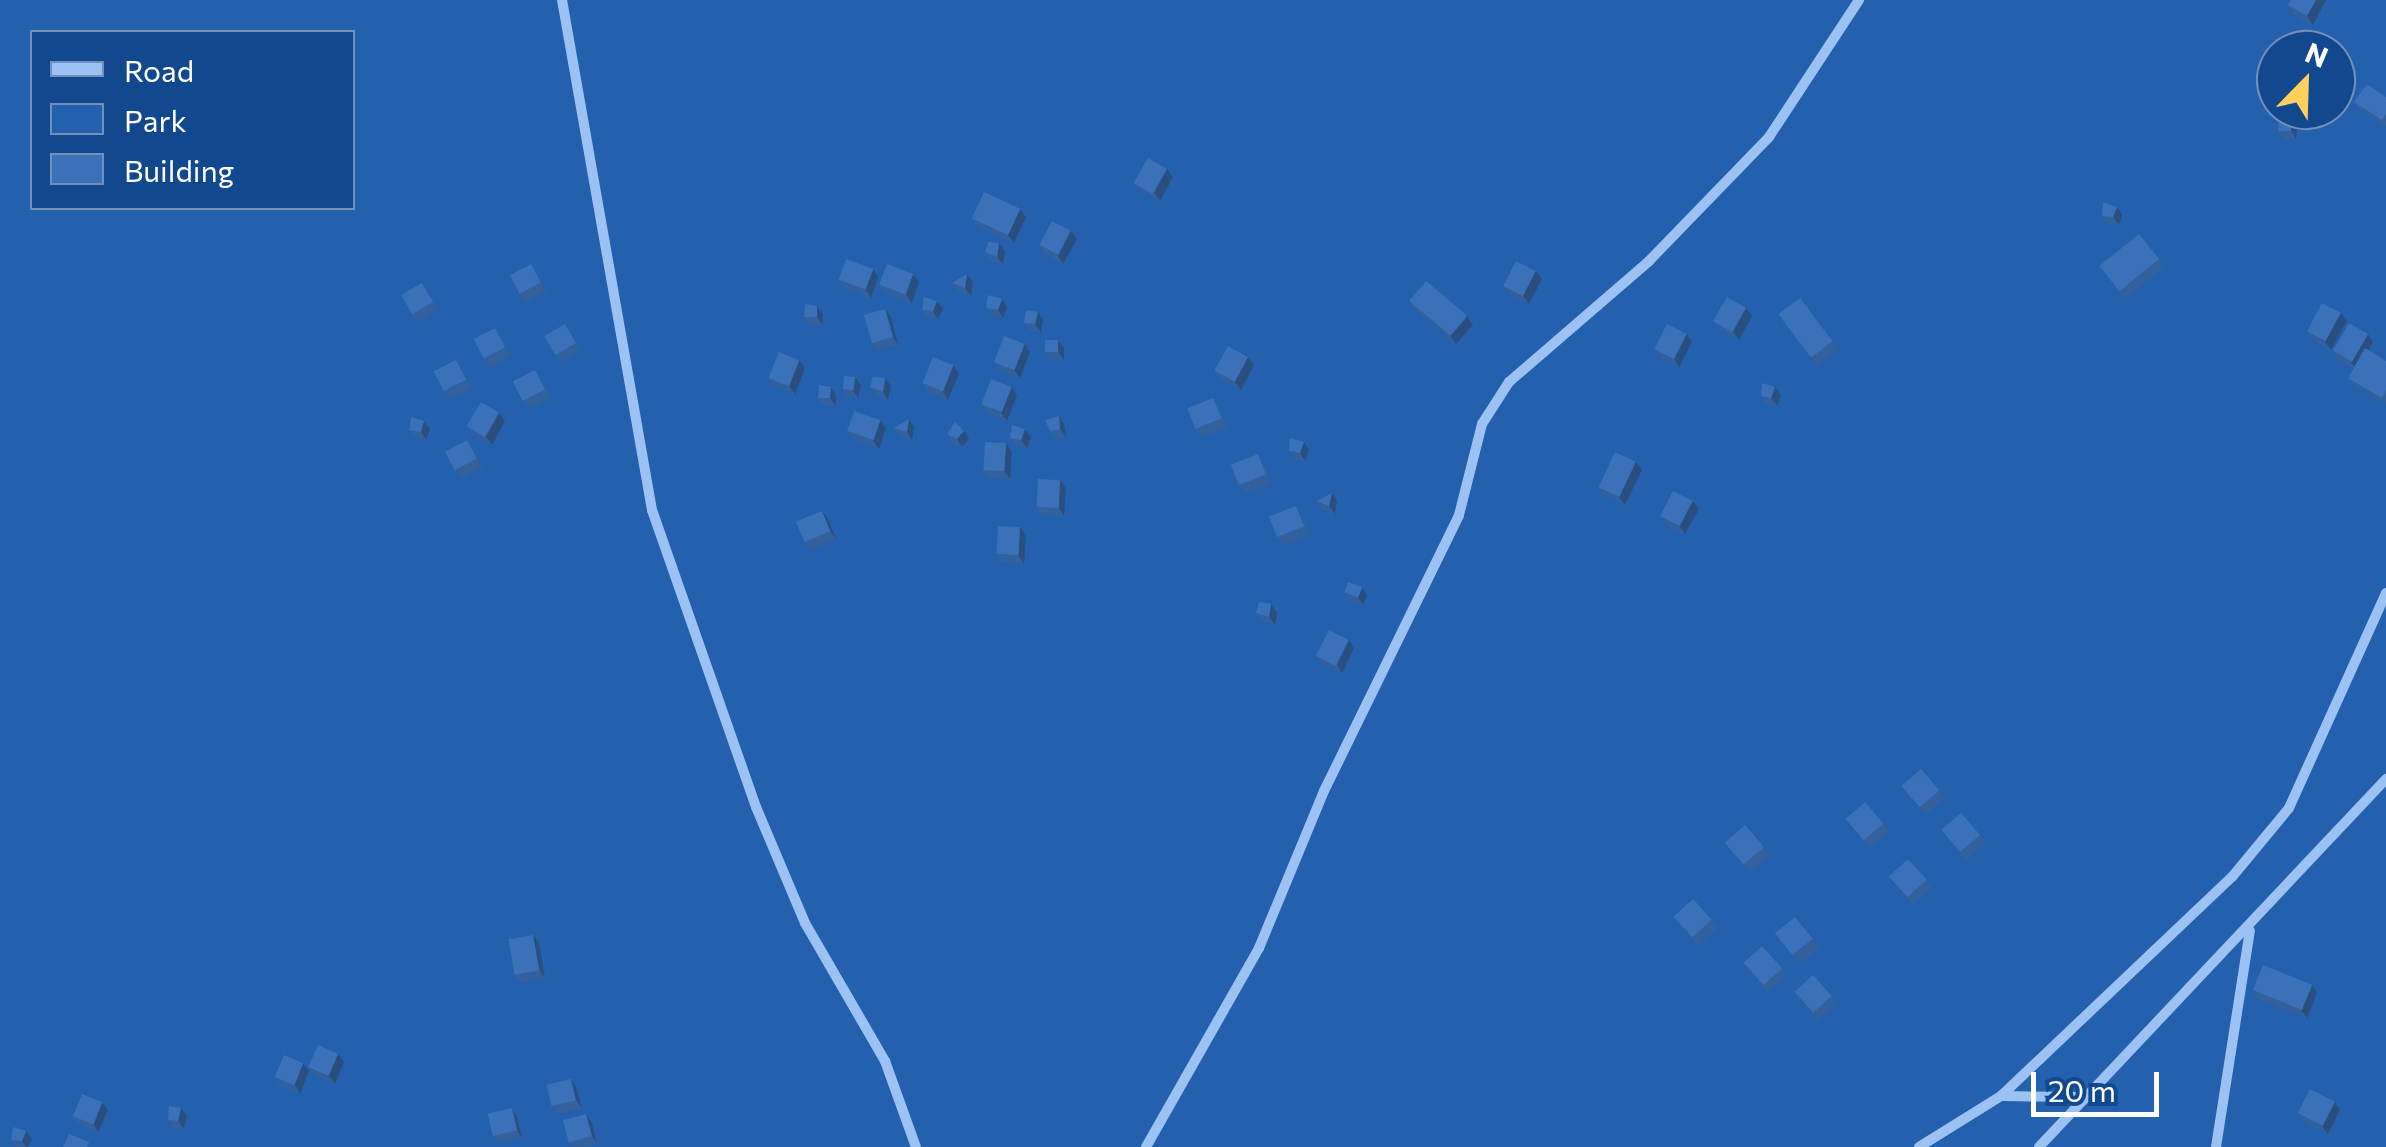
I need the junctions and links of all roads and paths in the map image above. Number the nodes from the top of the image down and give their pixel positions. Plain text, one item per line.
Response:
1 (562, 0) edge
2 (1859, 0) edge
3 (2386, 593) edge
4 (2386, 779) edge
5 (2250, 929) junction
6 (2000, 1096) junction
7 (2089, 1097) junction
8 (916, 1147) edge
9 (1146, 1147) edge
10 (1918, 1147) edge
11 (2039, 1147) edge
12 (2216, 1147) edge

1 - 8 street
2 - 9 street
3 - 6 street
4 - 5 street
5 - 7 street
5 - 12 street
6 - 7 street
6 - 10 street
7 - 11 street

